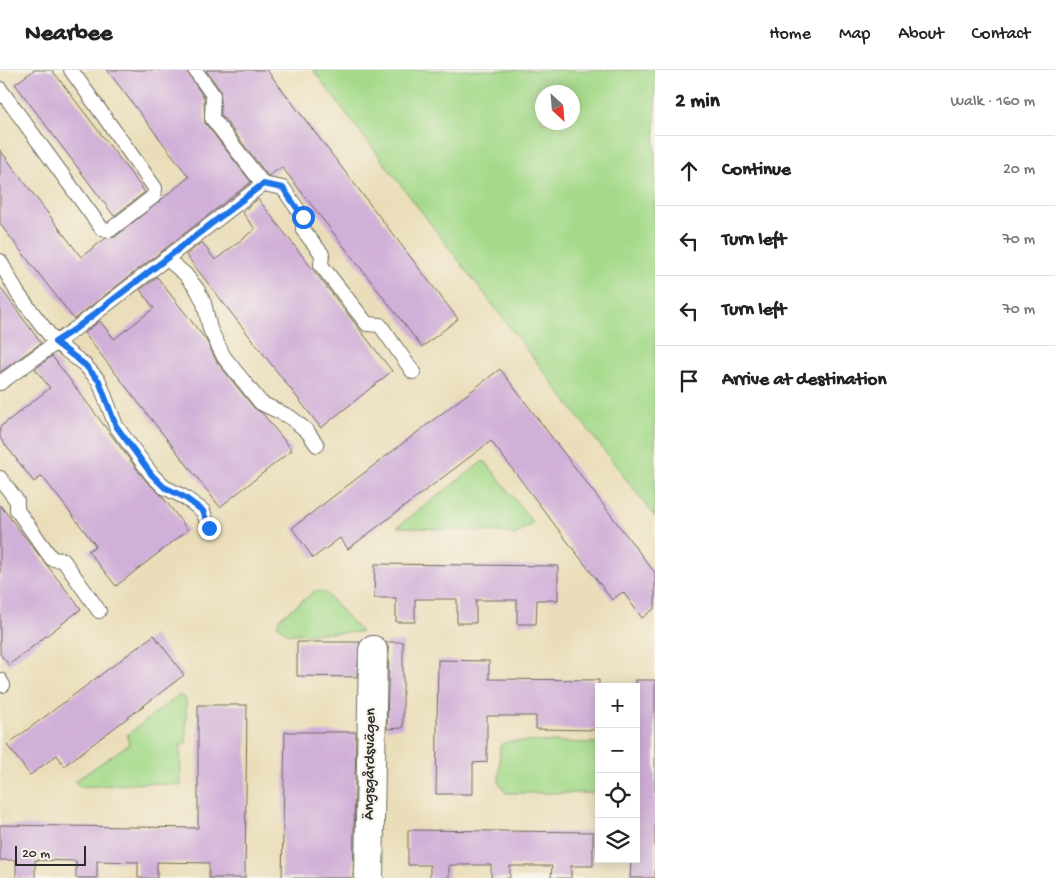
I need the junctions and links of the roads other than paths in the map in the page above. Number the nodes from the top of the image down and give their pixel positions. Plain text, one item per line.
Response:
1 (70, 70) edge
2 (195, 70) edge
3 (0, 90) edge
4 (263, 184) junction
5 (166, 258) junction
6 (0, 261) edge
7 (55, 342) junction
8 (413, 372) dead end
9 (0, 383) edge
10 (317, 445) dead end
11 (0, 478) edge
12 (209, 528) dead end
13 (99, 611) dead end
14 (372, 650) dead end
15 (369, 878) edge

1 - 3 lane
2 - 4 lane
4 - 5 lane
4 - 8 lane
5 - 7 lane
5 - 10 lane
6 - 7 lane
7 - 9 lane
7 - 12 lane
11 - 13 lane
14 - 15 street, Ängsgårdsvägen

